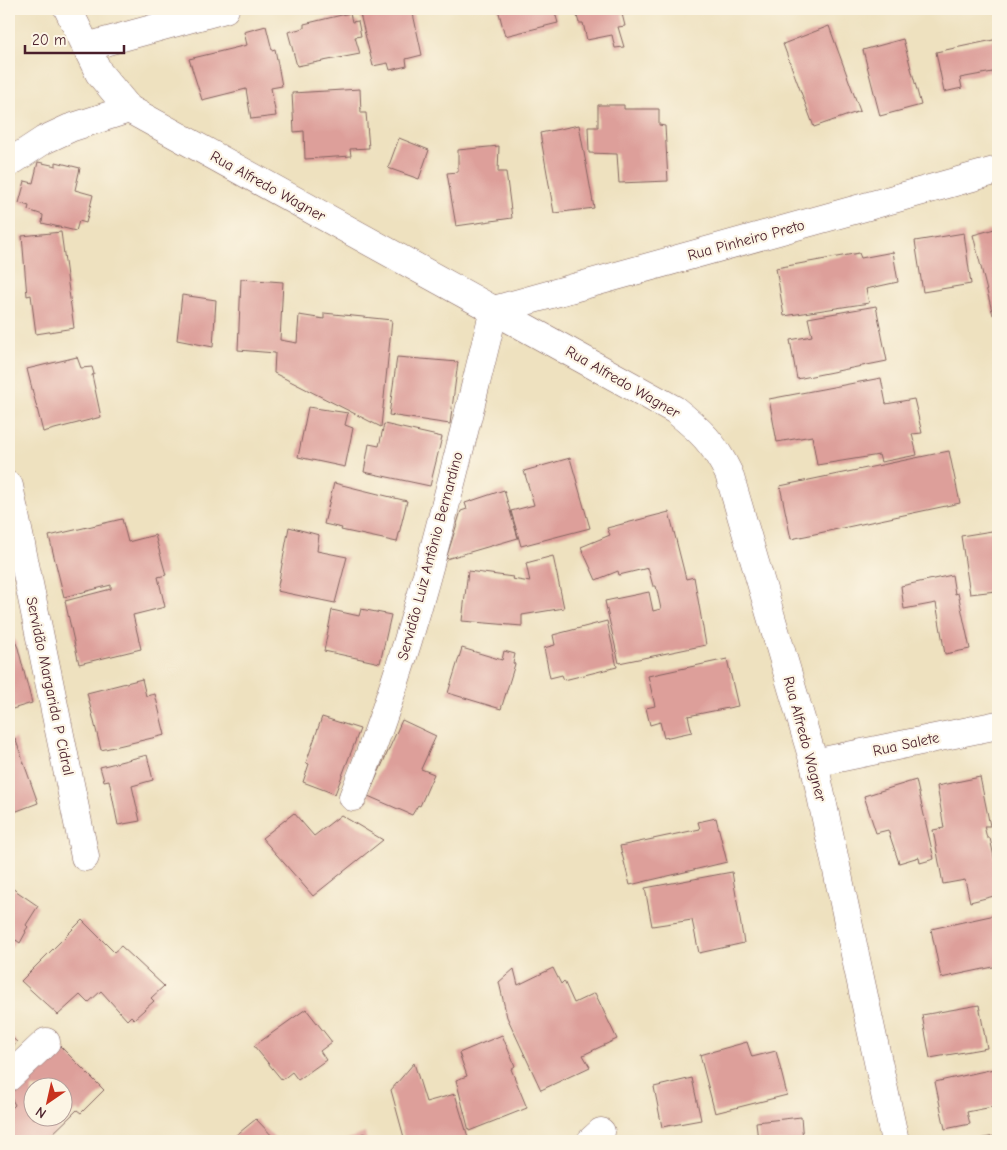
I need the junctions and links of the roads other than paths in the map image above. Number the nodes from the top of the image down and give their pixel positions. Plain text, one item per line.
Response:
1 (68, 9) edge
2 (225, 9) edge
3 (86, 47) junction
4 (128, 109) junction
5 (9, 163) edge
6 (998, 170) edge
7 (494, 310) junction
8 (9, 486) edge
9 (998, 725) edge
10 (814, 763) junction
11 (353, 797) dead end
12 (85, 857) dead end
13 (46, 1042) dead end
14 (9, 1077) edge
15 (895, 1141) edge

1 - 3 street, Rua Alfredo Wagner
2 - 3 street
3 - 4 street, Rua Alfredo Wagner
4 - 5 street
4 - 7 street, Rua Alfredo Wagner
6 - 7 street, Rua Pinheiro Preto
7 - 10 street, Rua Alfredo Wagner
7 - 11 street, Servidão Luiz Antônio Bernardino
8 - 12 street, Servidão Margarida P Cidral
9 - 10 street, Rua Salete
10 - 15 street, Rua Alfredo Wagner
13 - 14 street

